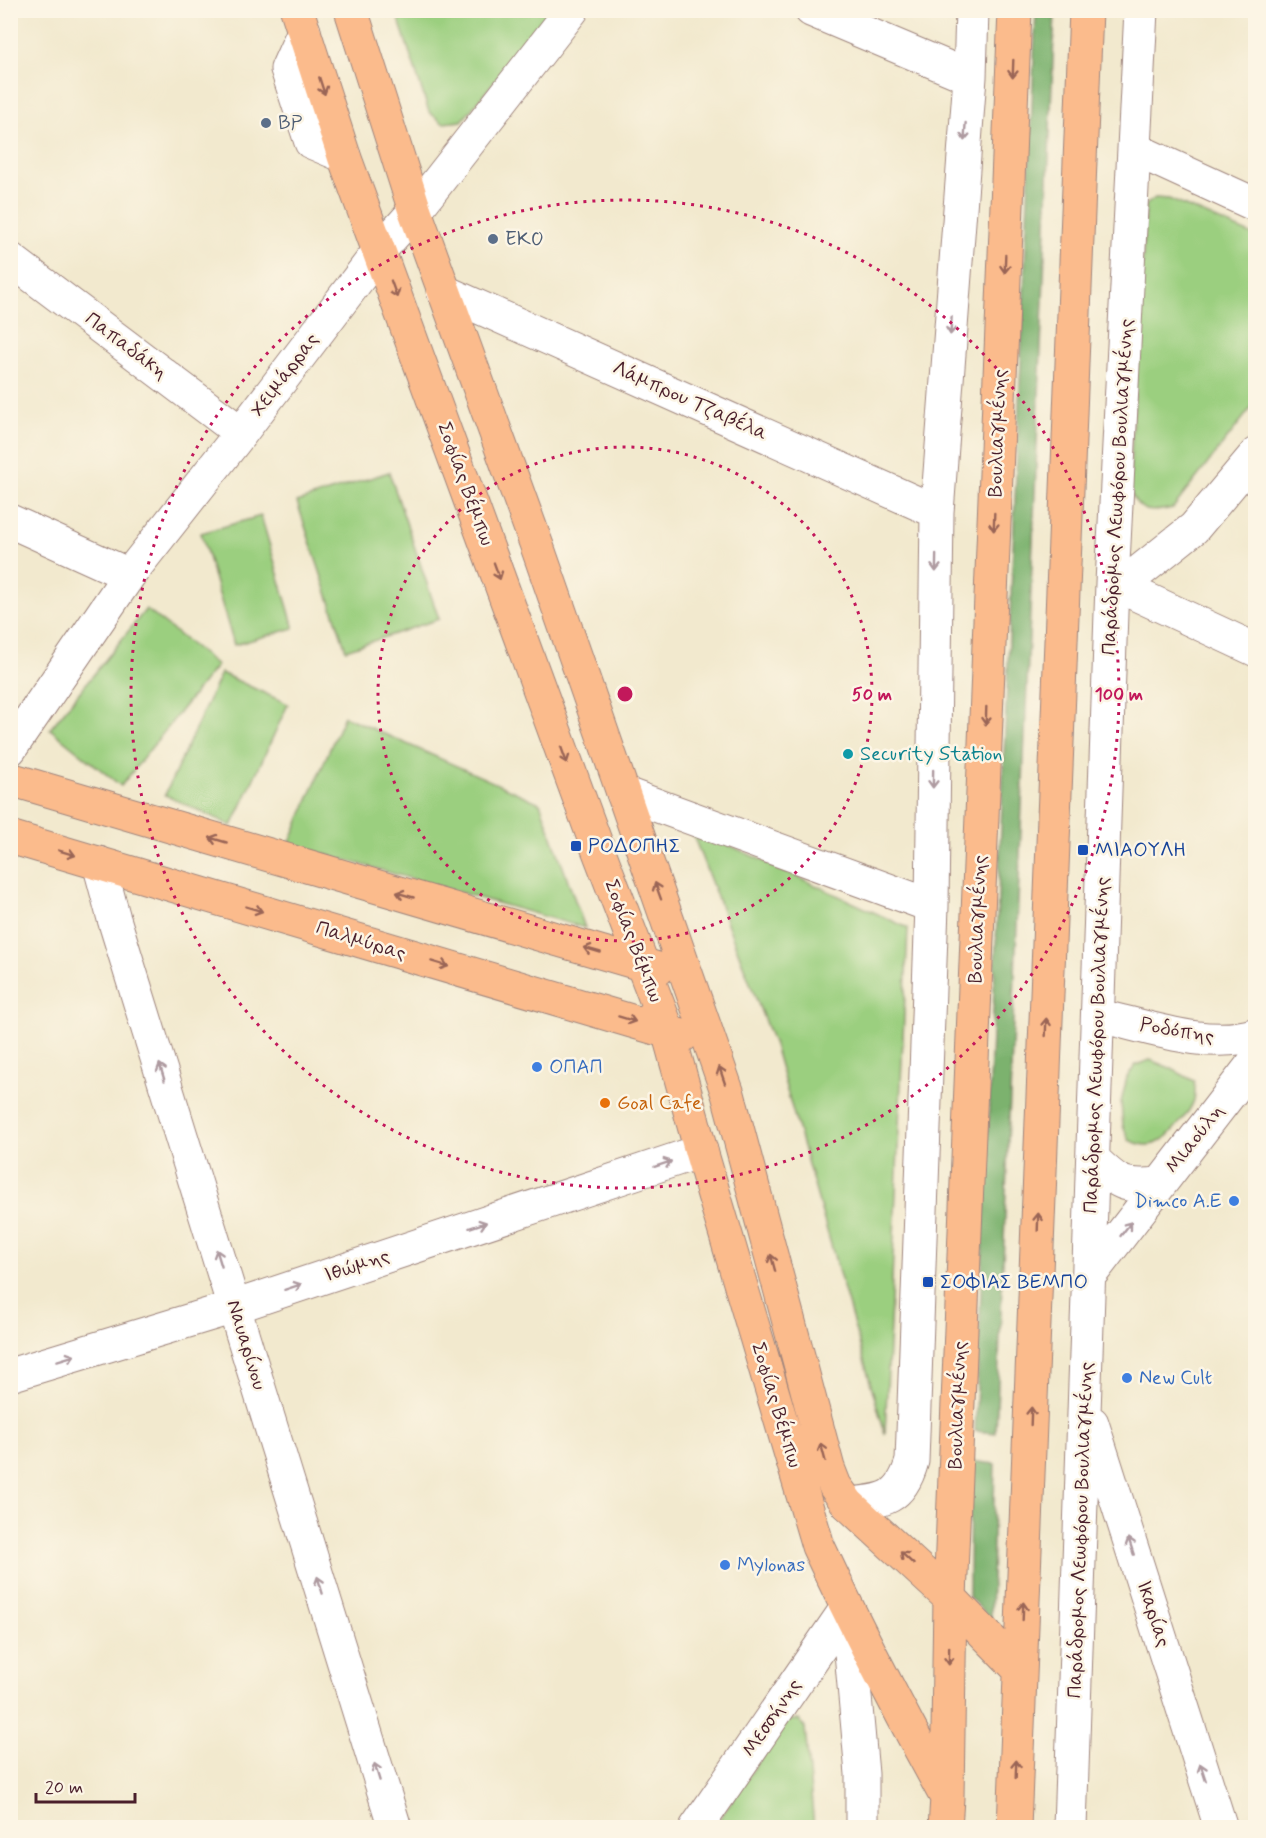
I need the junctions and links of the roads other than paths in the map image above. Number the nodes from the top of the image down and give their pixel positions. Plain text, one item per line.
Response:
1 (351, 10) edge
2 (572, 10) edge
3 (811, 10) edge
4 (972, 10) edge
5 (1015, 10) edge
6 (1086, 10) edge
7 (1141, 10) edge
8 (300, 21) edge
9 (969, 77) junction
10 (1134, 149) junction
11 (1256, 205) edge
12 (415, 211) junction
13 (380, 250) junction
14 (10, 259) edge
15 (443, 291) junction
16 (241, 433) junction
17 (1256, 453) edge
18 (936, 512) junction
19 (10, 521) edge
20 (129, 575) junction
21 (1116, 585) junction
22 (1256, 650) edge
23 (10, 749) edge
24 (10, 779) edge
25 (623, 793) junction
26 (10, 837) edge
27 (99, 863) junction
28 (932, 906) junction
29 (643, 965) junction
30 (689, 976) junction
31 (1099, 1016) junction
32 (668, 1031) junction
33 (1256, 1034) edge
34 (712, 1045) junction
35 (1256, 1060) edge
36 (701, 1151) junction
37 (1094, 1160) junction
38 (1160, 1184) junction
39 (1090, 1275) junction
40 (234, 1306) junction
41 (10, 1375) edge
42 (1085, 1401) junction
43 (848, 1504) junction
44 (950, 1598) junction
45 (847, 1608) junction
46 (1020, 1670) junction
47 (946, 1813) edge
48 (394, 1827) edge
49 (696, 1827) edge
50 (862, 1827) edge
51 (1014, 1827) edge
52 (1070, 1827) edge
53 (1221, 1827) edge

1 - 12 main road, Σοφίας Βέμπω
2 - 12 street, Χειμάρρας
3 - 9 street
4 - 9 street
5 -> 44 main road, Βουλιαγμένης
46 -> 6 main road
7 - 10 street, Παράδρομος Λεωφόρου Βουλιαγμένης
8 -> 13 main road, Σοφίας Βέμπω
9 -> 18 street
10 - 11 street
10 - 21 street, Παράδρομος Λεωφόρου Βουλιαγμένης
12 - 13 street, Χειμάρρας
12 - 15 main road, Σοφίας Βέμπω
13 - 16 street, Χειμάρρας
13 -> 29 main road, Σοφίας Βέμπω
14 - 16 street, Παπαδάκη
15 - 18 street, Λάμπρου Τζαβέλα
15 - 25 main road, Σοφίας Βέμπω
16 - 20 street, Χειμάρρας
17 - 21 street
18 -> 28 street
19 - 20 street
20 - 23 street, Χειμάρρας
21 - 22 street
21 - 31 street, Παράδρομος Λεωφόρου Βουλιαγμένης
29 -> 24 main road
25 - 28 street
30 -> 25 main road, Σοφίας Βέμπω
26 -> 27 main road, Παλμύρας
27 -> 32 main road, Παλμύρας
40 -> 27 street, Ναυαρίνου
28 - 43 street
29 - 30 main road
29 - 32 main road, Σοφίας Βέμπω
30 - 34 main road, Σοφίας Βέμπω
31 - 33 street, Ροδόπης
31 - 37 street, Παράδρομος Λεωφόρου Βουλιαγμένης
32 - 34 main road, Παλμύρας
32 - 36 main road, Σοφίας Βέμπω
43 -> 34 main road, Σοφίας Βέμπω
35 - 38 street, Μιαούλη
40 -> 36 street, Ιθώμης
36 - 45 main road, Σοφίας Βέμπω
37 - 38 street
37 - 39 street, Παράδρομος Λεωφόρου Βουλιαγμένης
39 -> 38 street, Μιαούλη
39 - 42 street, Παράδρομος Λεωφόρου Βουλιαγμένης
41 -> 40 street, Ιθώμης
48 -> 40 street, Ναυαρίνου
42 - 52 street, Παράδρομος Λεωφόρου Βουλιαγμένης
53 -> 42 street, Ικαρίας
44 -> 43 main road, Σοφίας Βέμπω
44 - 46 main road, Σοφίας Βέμπω
44 -> 47 main road, Βουλιαγμένης
45 - 47 main road, Σοφίας Βέμπω
45 - 49 street, Μεσσήνης
45 - 50 street
51 -> 46 main road

